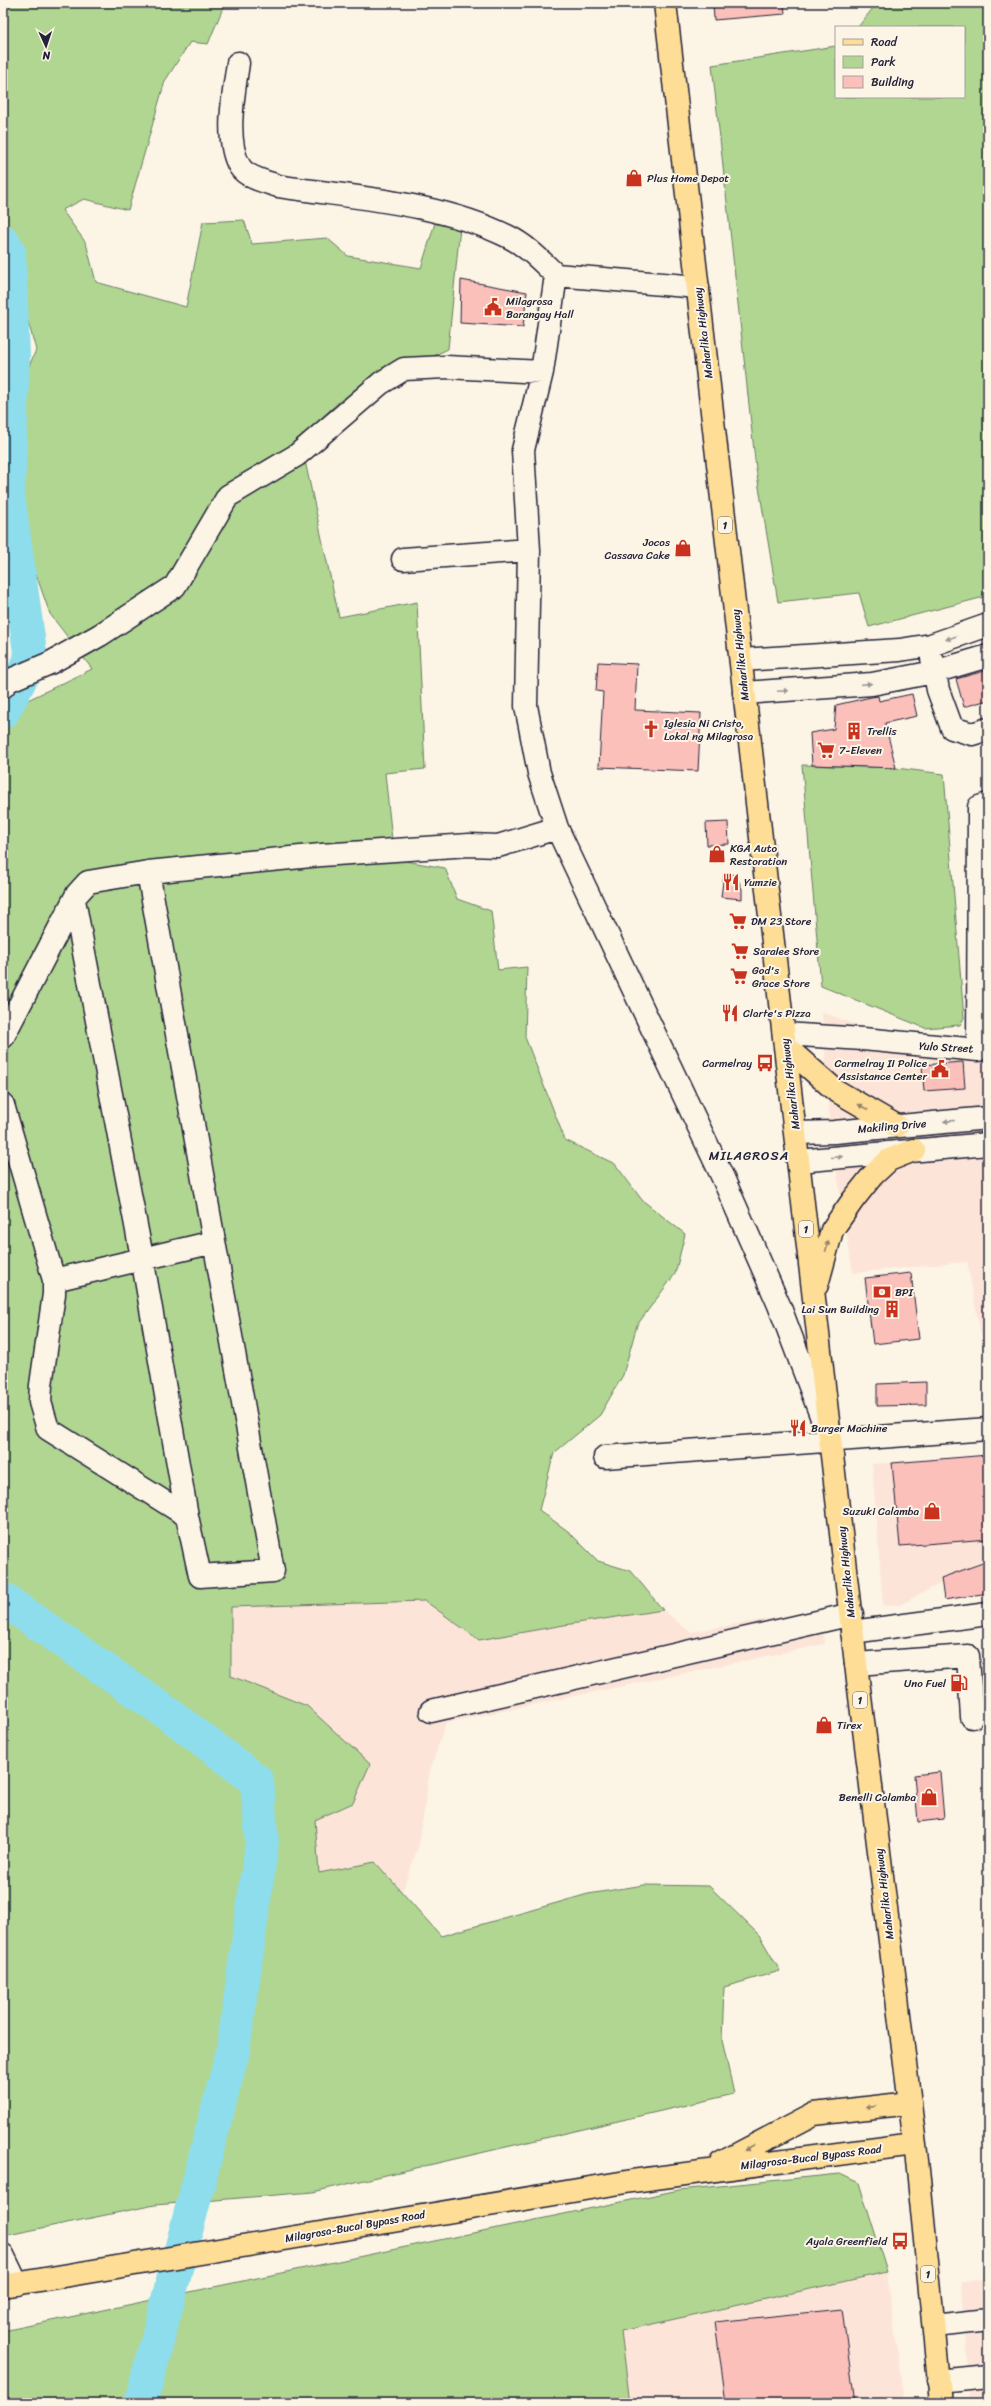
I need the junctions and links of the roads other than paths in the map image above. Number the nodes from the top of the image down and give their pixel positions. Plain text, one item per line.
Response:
1 (665, 3) edge
2 (238, 63) dead end
3 (556, 275) junction
4 (698, 287) junction
5 (542, 372) junction
6 (529, 550) junction
7 (403, 559) dead end
8 (988, 625) edge
9 (931, 645) junction
10 (988, 656) edge
11 (741, 660) junction
12 (934, 672) junction
13 (5, 684) edge
14 (744, 693) junction
15 (988, 729) edge
16 (988, 804) edge
17 (557, 828) junction
18 (148, 872) junction
19 (74, 900) junction
20 (3, 1037) edge
21 (785, 1041) junction
22 (3, 1105) edge
23 (988, 1118) edge
24 (897, 1126) junction
25 (796, 1133) junction
26 (988, 1144) edge
27 (914, 1150) junction
28 (798, 1161) junction
29 (214, 1242) junction
30 (142, 1257) junction
31 (54, 1280) junction
32 (814, 1298) junction
33 (988, 1429) edge
34 (831, 1442) junction
35 (605, 1457) dead end
36 (187, 1516) junction
37 (988, 1614) edge
38 (852, 1623) junction
39 (856, 1664) junction
40 (431, 1711) dead end
41 (972, 1717) dead end
42 (910, 2103) junction
43 (914, 2144) junction
44 (707, 2170) junction
45 (3, 2255) edge
46 (10, 2285) edge
47 (988, 2320) edge
48 (934, 2326) junction
49 (988, 2376) edge
50 (938, 2381) junction
51 (941, 2403) edge

1 - 4 main road, Maharlika Highway / 1
2 - 3 street
3 - 4 street
3 - 5 street
4 - 11 main road, Maharlika Highway / 1
5 - 6 street
5 - 13 street
6 - 7 street
6 - 17 street
8 -> 9 street
9 - 11 street
9 - 12 street
10 - 12 street
11 - 14 main road, Maharlika Highway / 1
14 -> 12 street
12 - 15 street
14 - 21 main road, Maharlika Highway / 1
16 - 21 street, Yulo Street
17 - 18 street
17 - 34 street
18 - 19 street
18 - 29 street
19 - 20 street
19 - 30 street
24 -> 21 main road
21 - 25 main road, Maharlika Highway / 1
22 - 31 street
23 -> 24 street, Makiling Drive
24 - 25 street, Makiling Drive
25 - 28 main road, Maharlika Highway / 1
26 - 27 street
28 -> 27 street
32 -> 27 main road
28 - 32 main road, Maharlika Highway / 1
29 - 30 street
29 - 36 street
30 - 31 street
30 - 36 street
31 - 36 street
32 - 34 main road, Maharlika Highway / 1
33 - 34 street
34 - 35 street
34 - 38 main road, Maharlika Highway / 1
37 - 38 street
38 - 39 main road, Maharlika Highway / 1
38 - 40 street
39 - 41 street
39 - 42 main road, Maharlika Highway / 1
42 - 43 main road, Maharlika Highway / 1
42 -> 44 main road, Milagrosa-Bucal Bypass Road
43 - 44 main road, Milagrosa-Bucal Bypass Road
43 - 48 main road, Maharlika Highway / 1
44 - 46 main road, Milagrosa-Bucal Bypass Road
45 - 46 street
47 - 48 street
48 - 50 main road, Maharlika Highway / 1
49 - 50 street
50 - 51 main road, Maharlika Highway / 1

